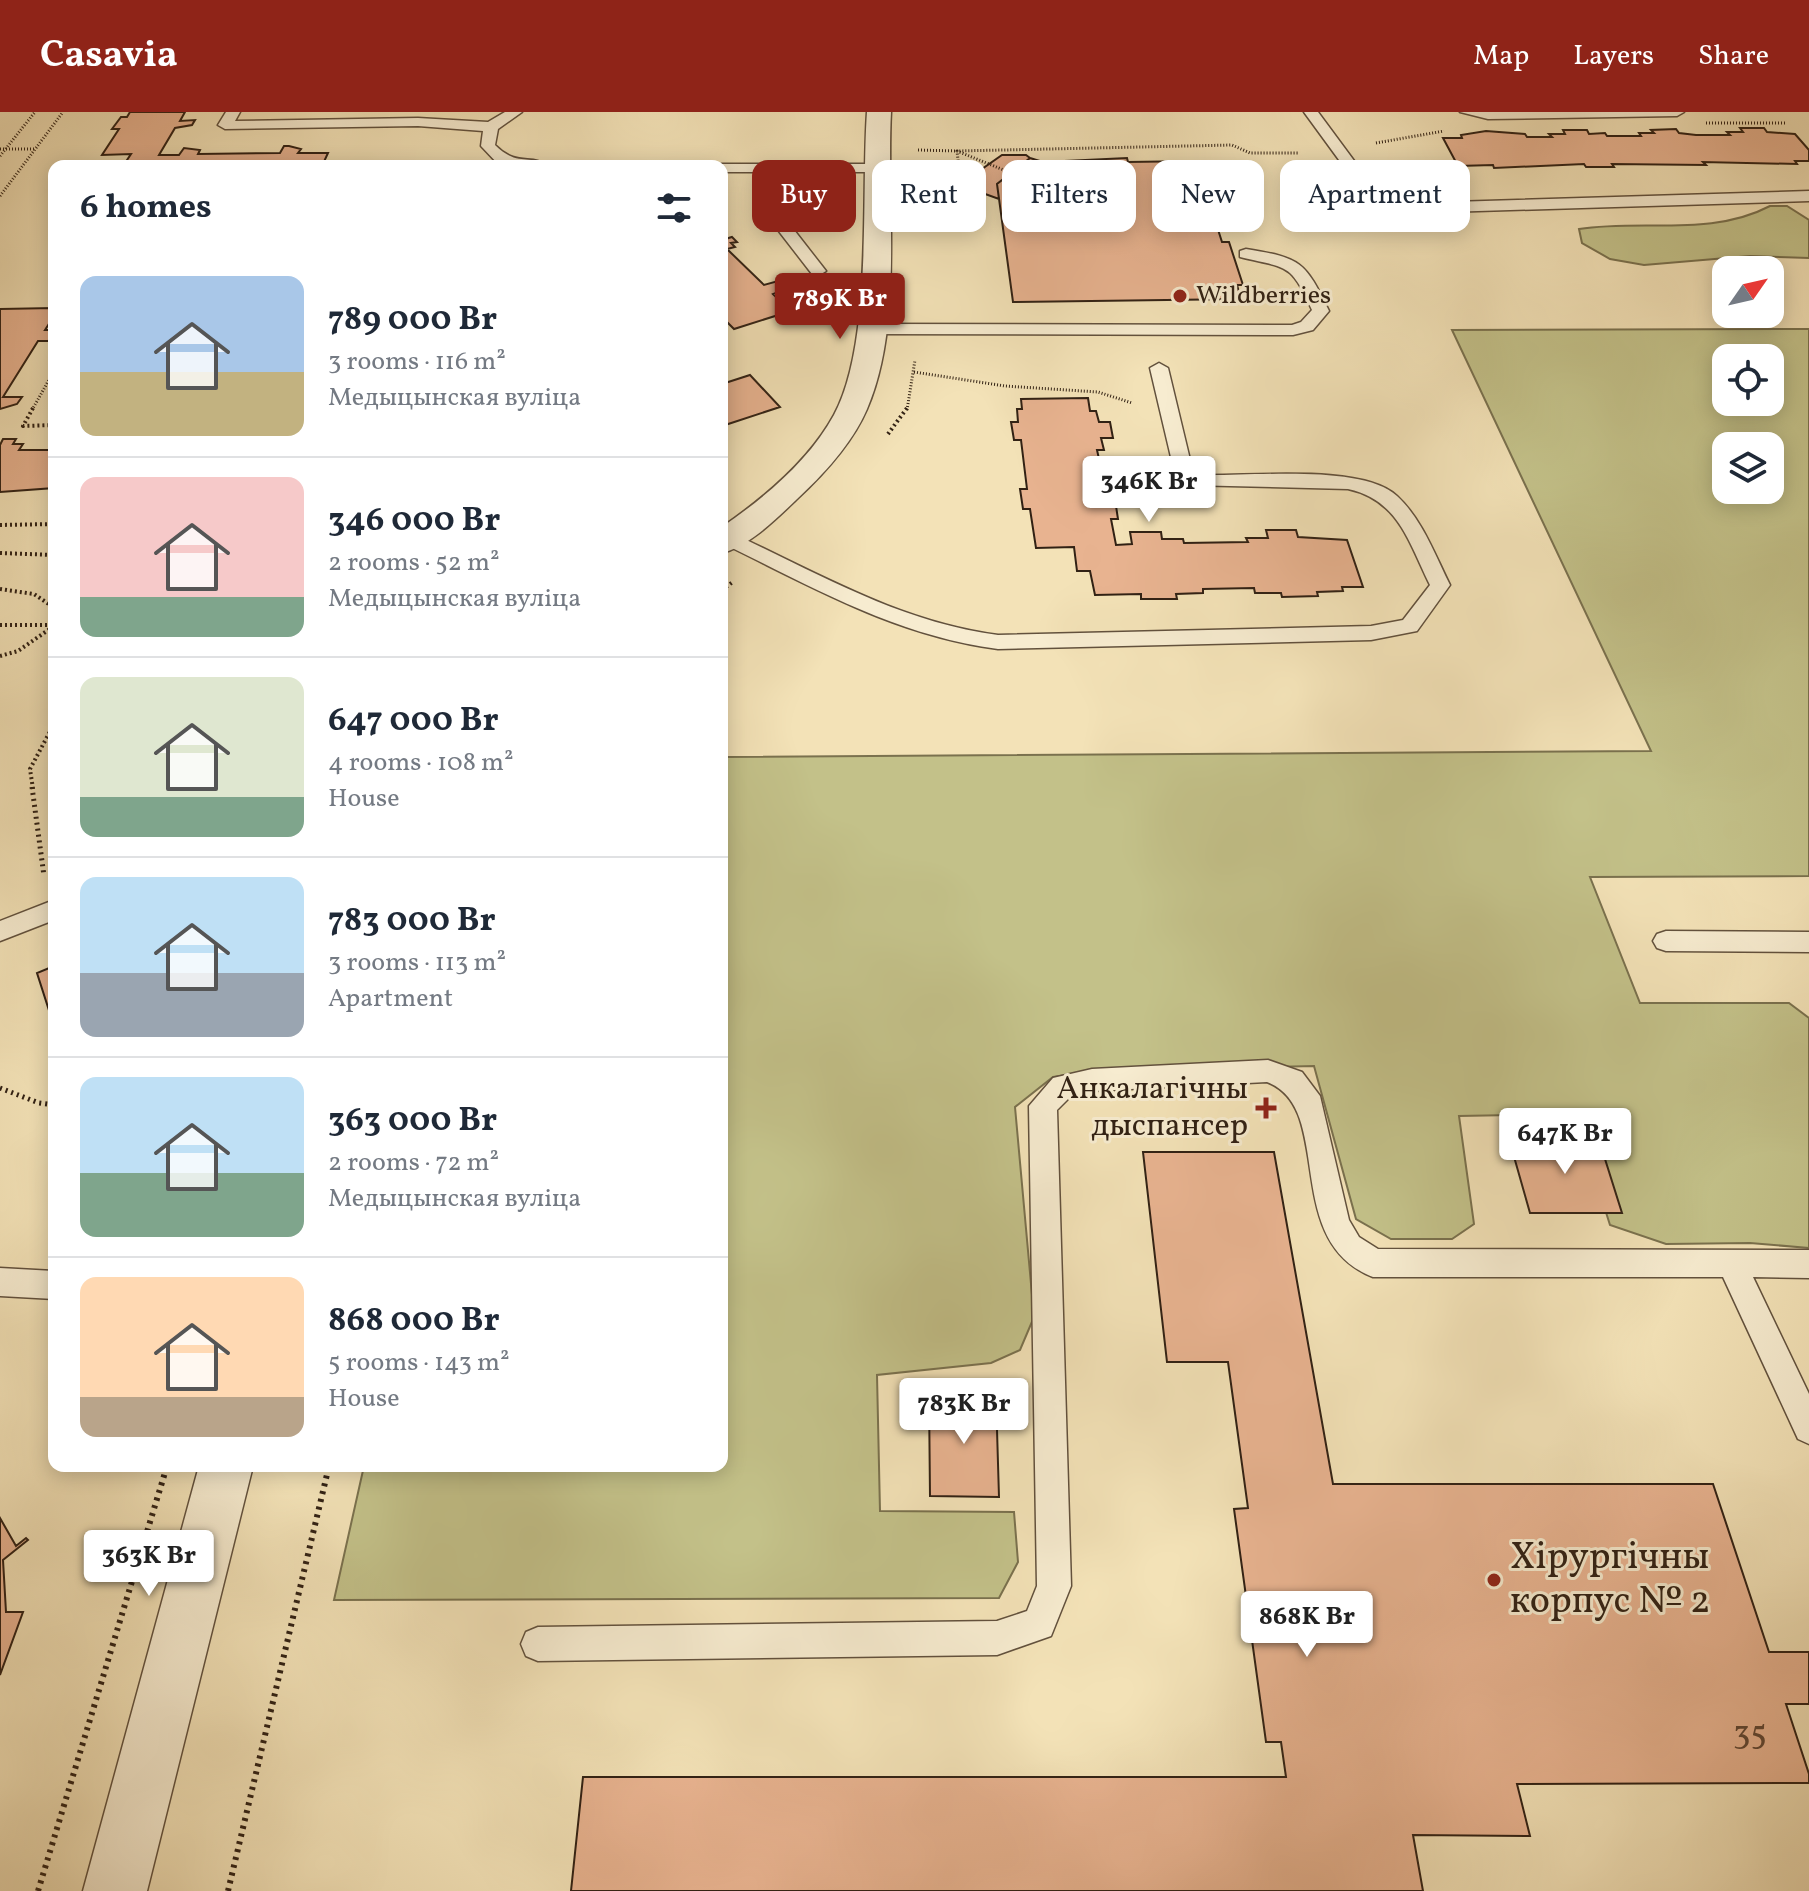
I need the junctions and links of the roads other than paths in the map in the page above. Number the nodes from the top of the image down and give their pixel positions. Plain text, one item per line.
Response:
1 (233, 112) edge
2 (515, 112) edge
3 (879, 112) edge
4 (1311, 112) edge
5 (1467, 112) edge
6 (1677, 112) edge
7 (351, 118) edge
8 (491, 127) junction
9 (502, 160) edge
10 (876, 160) edge
11 (728, 168) edge
12 (752, 168) edge
13 (1809, 196) edge
14 (788, 232) edge
15 (873, 232) edge
16 (1246, 254) dead end
17 (818, 271) dead end
18 (869, 329) junction
19 (1159, 368) dead end
20 (728, 539) edge
21 (728, 542) edge
22 (48, 912) edge
23 (0, 931) edge
24 (1666, 941) dead end
25 (1809, 942) edge
26 (1809, 1264) edge
27 (1732, 1265) junction
28 (0, 1282) edge
29 (48, 1285) edge
30 (1809, 1428) edge
31 (224, 1472) edge
32 (538, 1644) dead end
33 (115, 1891) edge

1 - 7 lane
2 - 8 lane
3 - 10 street
4 - 13 lane
5 - 6 lane
7 - 8 lane
8 - 9 lane
11 - 12 lane
14 - 17 lane
15 - 18 street
16 - 18 lane
18 - 20 street
19 - 21 lane
22 - 23 lane
24 - 25 lane
26 - 27 lane
27 - 30 lane
27 - 32 lane
28 - 29 lane
31 - 33 street

